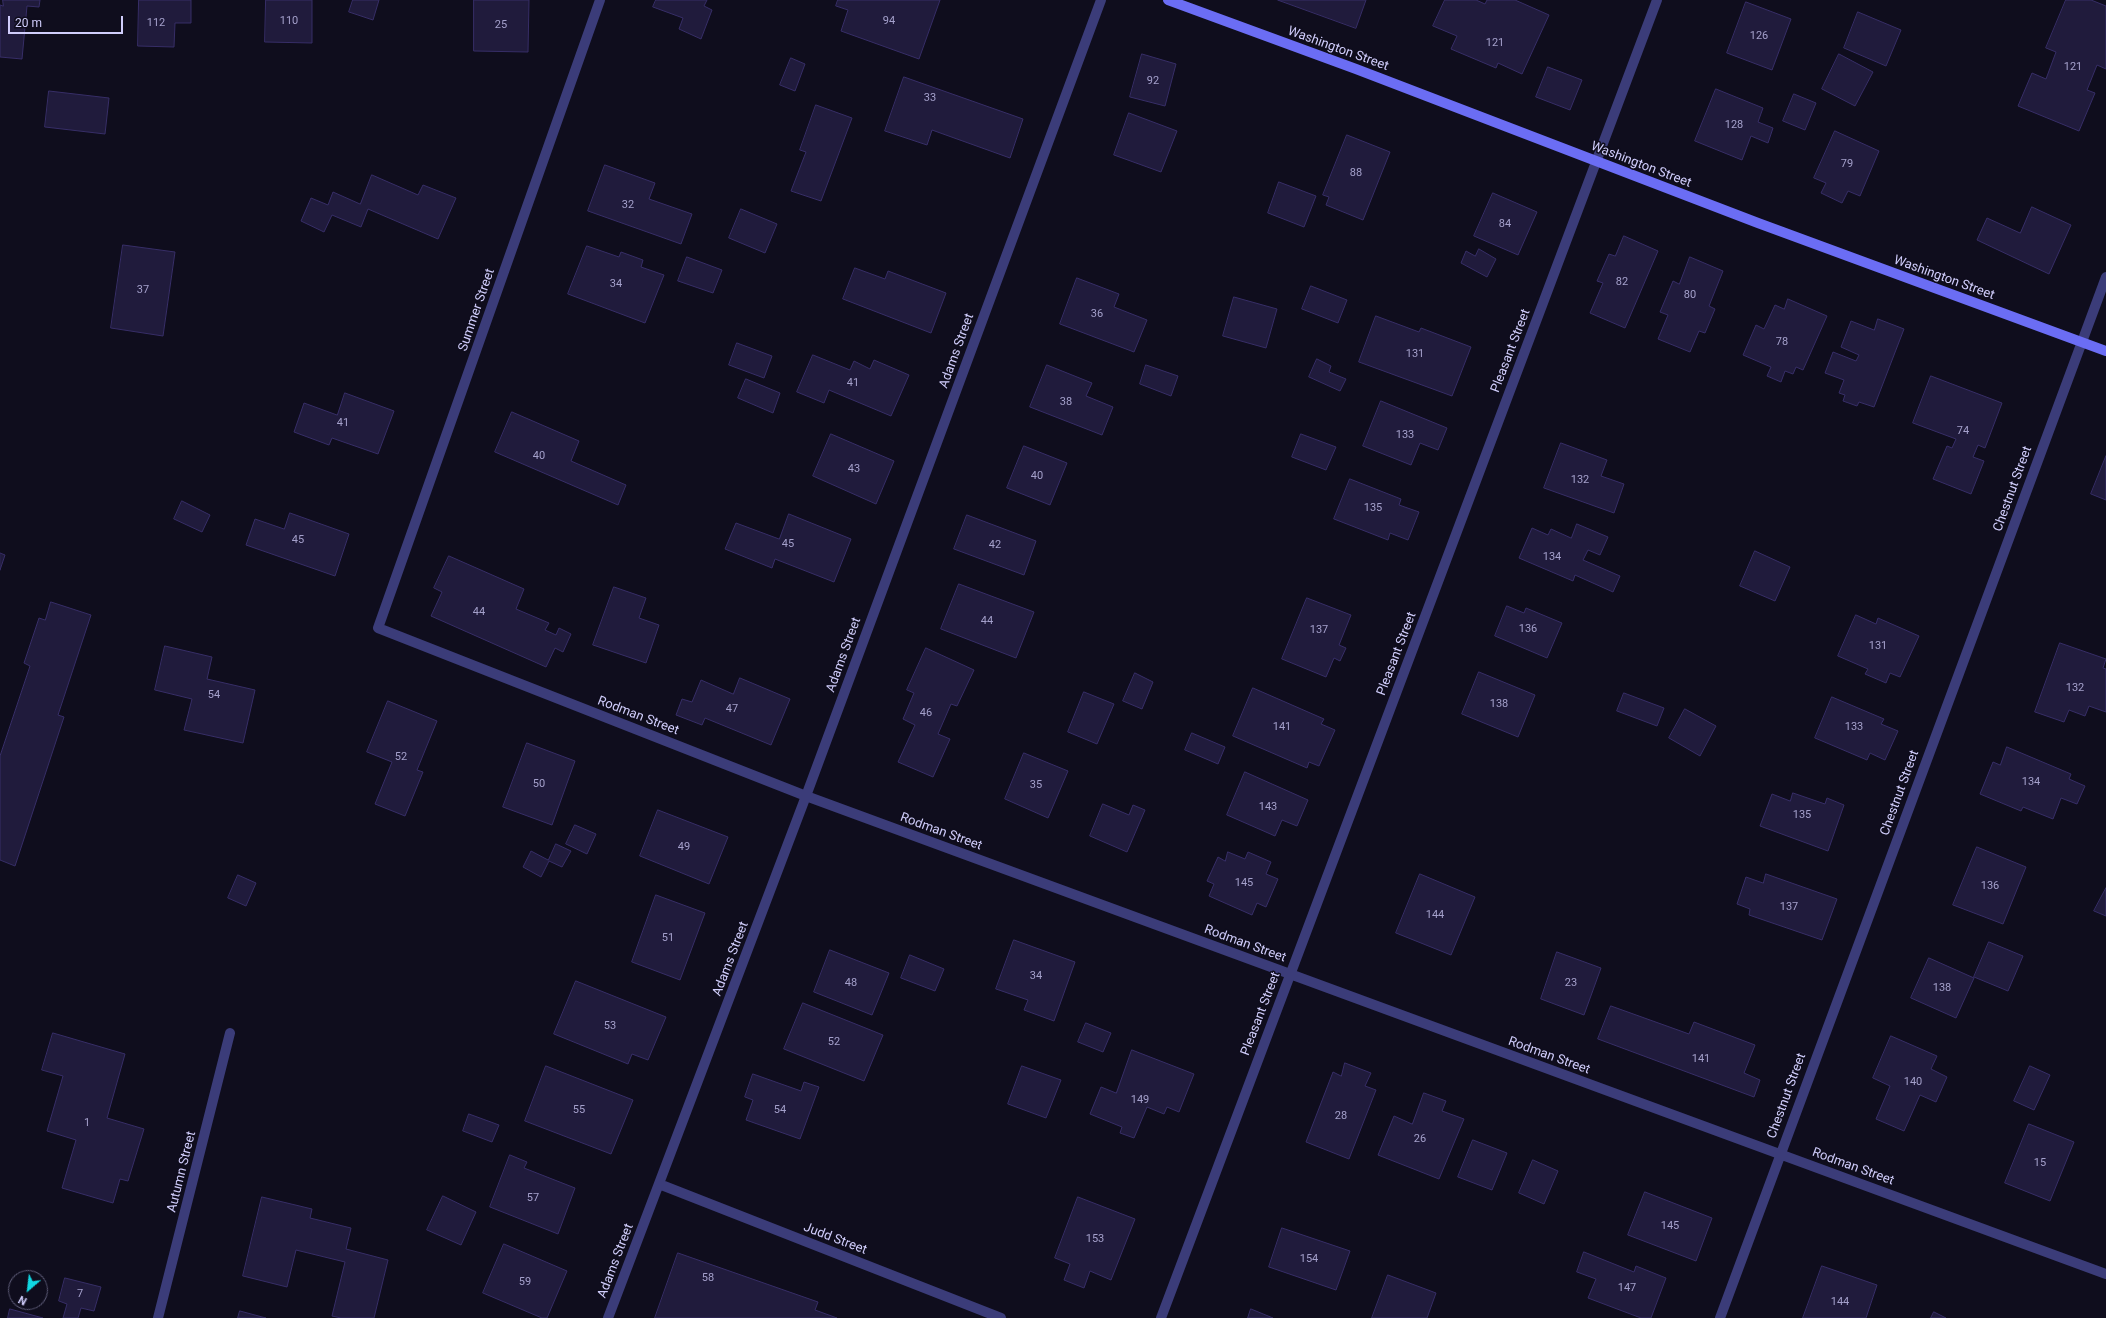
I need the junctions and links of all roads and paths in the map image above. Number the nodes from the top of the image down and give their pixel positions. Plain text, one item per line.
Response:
1 (600, 0) edge
2 (1101, 0) edge
3 (1168, 0) edge
4 (1657, 0) edge
5 (1596, 163) junction
6 (2106, 277) edge
7 (2082, 342) junction
8 (2106, 351) edge
9 (378, 628) joint
10 (806, 796) junction
11 (1290, 974) junction
12 (230, 1033) dead end
13 (1780, 1154) junction
14 (659, 1184) junction
15 (2106, 1274) edge
16 (158, 1318) edge
17 (608, 1318) edge
18 (1001, 1318) edge
19 (1161, 1318) edge
20 (1720, 1318) edge

1 - 9 street, Summer Street
2 - 10 street, Adams Street
3 - 5 main road, Washington Street
4 - 5 street, Pleasant Street
5 - 7 main road, Washington Street
5 - 11 street, Pleasant Street
6 - 7 street, Chestnut Street
7 - 8 main road, Washington Street
7 - 13 street, Chestnut Street
9 - 10 street, Rodman Street
10 - 11 street, Rodman Street
10 - 14 street, Adams Street
11 - 13 street, Rodman Street
11 - 19 street, Pleasant Street
12 - 16 street, Autumn Street
13 - 15 street, Rodman Street
13 - 20 street, Chestnut Street
14 - 17 street, Adams Street
14 - 18 street, Judd Street

